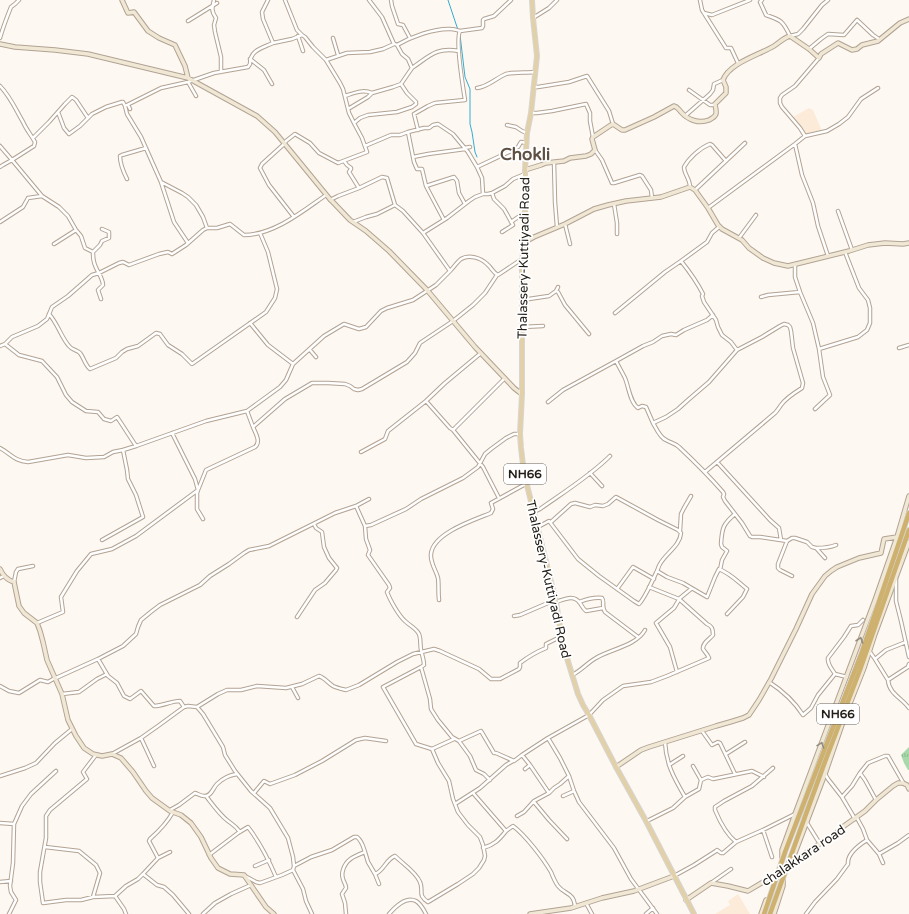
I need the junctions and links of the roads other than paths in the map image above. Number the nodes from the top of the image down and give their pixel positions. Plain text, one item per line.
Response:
1 (19, 0) edge
2 (122, 0) edge
3 (214, 0) edge
4 (268, 0) edge
5 (285, 0) edge
6 (369, 0) edge
7 (391, 0) edge
8 (511, 0) edge
9 (532, 0) edge
10 (557, 0) edge
11 (700, 0) edge
12 (750, 0) edge
13 (828, 0) edge
14 (760, 1) edge
15 (217, 3) dead end
16 (213, 5) junction
17 (704, 13) junction
18 (533, 18) junction
19 (909, 19) edge
20 (188, 21) dead end
21 (460, 31) junction
22 (302, 35) junction
23 (298, 36) junction
24 (790, 36) junction
25 (0, 38) edge
26 (333, 38) dead end
27 (410, 38) junction
28 (879, 39) junction
29 (273, 43) junction
30 (0, 44) edge
31 (396, 44) junction
32 (809, 49) junction
33 (303, 51) dead end
34 (459, 51) junction
35 (338, 55) junction
36 (819, 58) junction
37 (250, 59) junction
38 (326, 60) junction
39 (738, 63) junction
40 (412, 68) junction
41 (221, 72) junction
42 (535, 72) junction
43 (188, 80) junction
44 (193, 80) junction
45 (723, 80) junction
46 (272, 84) dead end
47 (401, 84) junction
48 (0, 86) edge
49 (533, 87) junction
50 (477, 88) dead end
51 (878, 88) dead end
52 (689, 90) dead end
53 (372, 93) junction
54 (196, 96) dead end
55 (345, 96) junction
56 (589, 99) dead end
57 (703, 100) junction
58 (586, 104) junction
59 (715, 104) junction
60 (127, 105) junction
61 (412, 107) junction
62 (130, 109) dead end
63 (348, 109) junction
64 (58, 112) junction
65 (531, 113) junction
66 (414, 114) junction
67 (685, 116) junction
68 (88, 118) junction
69 (354, 123) junction
70 (614, 124) junction
71 (507, 125) dead end
72 (418, 130) junction
73 (408, 132) junction
74 (528, 133) junction
75 (805, 136) junction
76 (593, 137) junction
77 (33, 138) junction
78 (714, 142) dead end
79 (284, 143) junction
80 (527, 143) junction
81 (745, 143) dead end
82 (795, 144) junction
83 (708, 145) junction
84 (0, 146) edge
85 (365, 146) junction
86 (470, 146) dead end
87 (146, 148) junction
88 (465, 148) junction
89 (595, 150) junction
90 (414, 158) junction
91 (12, 160) junction
92 (344, 161) junction
93 (726, 161) junction
94 (554, 162) junction
95 (0, 167) edge
96 (477, 167) junction
97 (525, 172) junction
98 (127, 178) dead end
99 (161, 182) junction
100 (426, 186) junction
101 (690, 187) junction
102 (359, 188) junction
103 (695, 190) junction
104 (492, 193) junction
105 (483, 194) junction
106 (326, 195) junction
107 (42, 196) junction
108 (652, 198) junction
109 (330, 200) junction
110 (395, 204) junction
111 (465, 204) junction
112 (614, 204) junction
113 (708, 208) junction
114 (838, 211) dead end
115 (525, 214) junction
116 (756, 215) dead end
117 (294, 217) junction
118 (444, 220) junction
119 (0, 222) edge
120 (353, 222) junction
121 (511, 222) junction
122 (565, 224) junction
123 (557, 227) junction
124 (720, 227) junction
125 (102, 228) dead end
126 (207, 228) junction
127 (76, 230) junction
128 (502, 232) dead end
129 (260, 233) junction
130 (423, 233) junction
131 (617, 234) dead end
132 (739, 239) junction
133 (188, 243) junction
134 (523, 243) junction
135 (909, 243) edge
136 (54, 244) dead end
137 (570, 244) dead end
138 (852, 250) junction
139 (92, 252) junction
140 (845, 252) junction
141 (828, 256) junction
142 (522, 258) junction
143 (681, 261) junction
144 (795, 264) junction
145 (450, 271) junction
146 (98, 273) junction
147 (497, 275) junction
148 (558, 287) dead end
149 (427, 290) junction
150 (556, 291) junction
151 (800, 292) junction
152 (761, 297) dead end
153 (101, 299) dead end
154 (522, 300) junction
155 (615, 313) dead end
156 (49, 314) junction
157 (713, 315) junction
158 (453, 321) junction
159 (250, 323) junction
160 (543, 326) dead end
161 (522, 327) junction
162 (589, 334) dead end
163 (4, 344) junction
164 (909, 345) edge
165 (0, 346) edge
166 (899, 348) dead end
167 (819, 349) junction
168 (310, 350) junction
169 (737, 350) junction
170 (481, 354) junction
171 (316, 356) dead end
172 (616, 361) junction
173 (293, 364) junction
174 (505, 378) junction
175 (522, 394) junction
176 (426, 401) junction
177 (548, 402) dead end
178 (815, 409) dead end
179 (247, 411) junction
180 (653, 423) junction
181 (253, 427) junction
182 (453, 430) junction
183 (172, 433) junction
184 (520, 434) junction
185 (136, 446) junction
186 (0, 448) edge
187 (123, 450) junction
188 (361, 452) dead end
189 (610, 456) dead end
190 (480, 462) junction
191 (717, 462) junction
192 (705, 472) junction
193 (590, 473) junction
194 (527, 484) junction
195 (602, 486) dead end
196 (198, 490) junction
197 (691, 496) dead end
198 (909, 496) edge
199 (499, 498) junction
200 (369, 499) dead end
201 (356, 506) junction
202 (534, 512) junction
203 (909, 513) edge
204 (735, 514) junction
205 (203, 519) dead end
206 (551, 522) junction
207 (314, 524) junction
208 (365, 526) junction
209 (538, 526) junction
210 (909, 530) edge
211 (682, 532) junction
212 (897, 537) junction
213 (102, 540) dead end
214 (781, 540) junction
215 (787, 540) junction
216 (909, 542) edge
217 (836, 545) dead end
218 (816, 548) junction
219 (825, 558) dead end
220 (34, 566) dead end
221 (0, 569) edge
222 (720, 570) junction
223 (657, 571) junction
224 (792, 576) dead end
225 (2, 577) edge
226 (896, 578) junction
227 (654, 579) junction
228 (14, 582) junction
229 (750, 586) dead end
230 (649, 587) junction
231 (616, 589) junction
232 (692, 589) junction
233 (746, 589) junction
234 (679, 599) junction
235 (439, 600) dead end
236 (556, 601) junction
237 (580, 602) junction
238 (602, 608) junction
239 (727, 614) dead end
240 (514, 616) dead end
241 (297, 617) dead end
242 (863, 620) dead end
243 (37, 623) junction
244 (645, 630) dead end
245 (562, 636) junction
246 (638, 637) junction
247 (906, 642) junction
248 (421, 652) junction
249 (870, 652) junction
250 (909, 657) edge
251 (98, 659) junction
252 (875, 659) junction
253 (909, 664) edge
254 (421, 667) junction
255 (677, 672) junction
256 (107, 674) junction
257 (835, 674) junction
258 (572, 675) junction
259 (847, 677) junction
260 (56, 678) junction
261 (888, 680) junction
262 (769, 682) junction
263 (0, 686) edge
264 (292, 687) junction
265 (62, 694) junction
266 (298, 698) dead end
267 (184, 707) junction
268 (196, 707) junction
269 (909, 708) edge
270 (589, 715) junction
271 (72, 729) junction
272 (702, 730) junction
273 (141, 738) junction
274 (454, 738) junction
275 (548, 738) junction
276 (386, 741) dead end
277 (459, 741) junction
278 (665, 742) junction
279 (745, 742) dead end
280 (432, 749) junction
281 (112, 754) junction
282 (726, 754) junction
283 (96, 755) junction
284 (522, 755) junction
285 (683, 756) dead end
286 (514, 761) junction
287 (530, 765) junction
288 (669, 765) junction
289 (154, 766) dead end
290 (693, 766) dead end
291 (616, 767) junction
292 (773, 768) dead end
293 (525, 769) dead end
294 (56, 771) dead end
295 (860, 773) junction
296 (237, 774) junction
297 (735, 774) junction
298 (825, 774) junction
299 (0, 776) edge
300 (569, 776) junction
301 (764, 777) junction
302 (490, 780) junction
303 (701, 780) junction
304 (905, 784) junction
305 (909, 789) edge
306 (574, 791) junction
307 (254, 793) junction
308 (474, 793) junction
309 (550, 793) junction
310 (206, 796) junction
311 (563, 796) dead end
312 (685, 797) junction
313 (842, 797) junction
314 (876, 800) junction
315 (534, 801) junction
316 (455, 804) junction
317 (171, 812) junction
318 (795, 814) junction
319 (517, 816) dead end
320 (856, 818) junction
321 (646, 821) junction
322 (0, 822) edge
323 (807, 823) junction
324 (14, 824) junction
325 (763, 830) junction
326 (506, 831) junction
327 (240, 832) junction
328 (909, 835) edge
329 (567, 839) dead end
330 (867, 840) junction
331 (736, 842) junction
332 (820, 844) junction
333 (45, 847) junction
334 (483, 848) junction
335 (170, 852) dead end
336 (365, 852) junction
337 (879, 854) junction
338 (209, 855) junction
339 (772, 857) dead end
340 (158, 858) junction
341 (789, 858) junction
342 (269, 860) junction
343 (782, 861) junction
344 (883, 863) dead end
345 (255, 866) dead end
346 (294, 866) junction
347 (730, 869) dead end
348 (293, 870) junction
349 (143, 874) junction
350 (375, 874) junction
351 (244, 875) junction
352 (674, 876) junction
353 (783, 876) junction
354 (276, 877) junction
355 (0, 882) edge
356 (11, 882) junction
357 (711, 883) junction
358 (379, 884) dead end
359 (251, 885) junction
360 (638, 889) junction
361 (115, 896) junction
362 (93, 897) junction
363 (686, 900) junction
364 (586, 903) junction
365 (575, 907) junction
366 (653, 908) junction
367 (9, 914) edge
368 (126, 914) edge
369 (189, 914) edge
370 (203, 914) edge
371 (274, 914) edge
372 (312, 914) edge
373 (346, 914) edge
374 (389, 914) edge
375 (426, 914) edge
376 (530, 914) edge
377 (592, 914) edge
378 (646, 914) edge
379 (657, 914) edge
380 (694, 914) edge
381 (762, 914) edge
382 (770, 914) edge
383 (774, 914) edge
384 (806, 914) edge

1 - 25 street
2 - 43 main road
3 - 16 street
4 - 29 street
5 - 22 street
6 - 31 street
7 - 27 street
8 - 21 street
9 - 18 main road, Thalassery-Kuttiyadi Road / NH66
10 - 18 street
11 - 17 street
12 - 17 street
13 - 24 street
14 - 24 street
15 - 16 street
16 - 20 street
16 - 41 street
17 - 39 street
18 - 42 main road, Thalassery-Kuttiyadi Road / NH66
19 - 28 main road
21 - 27 street
21 - 34 street
22 - 23 street
22 - 38 street
23 - 29 street
23 - 33 street
24 - 32 main road
24 - 39 main road
26 - 35 street
27 - 31 street
28 - 32 street
28 - 36 main road
29 - 37 street
30 - 43 main road
31 - 35 street
31 - 40 street
32 - 36 main road
34 - 40 street
34 - 66 street
35 - 38 street
36 - 75 street
37 - 41 street
37 - 46 street
38 - 55 street
39 - 45 main road
40 - 47 street
41 - 44 street
42 - 49 main road, Thalassery-Kuttiyadi Road / NH66
42 - 50 street
43 - 44 main road
43 - 54 street
43 - 60 street
44 - 79 main road
45 - 57 street
45 - 59 main road
47 - 53 street
47 - 61 street
48 - 77 street
49 - 65 main road, Thalassery-Kuttiyadi Road / NH66
49 - 70 street
51 - 75 street
52 - 57 street
53 - 55 street
53 - 63 street
55 - 63 street
56 - 58 street
57 - 59 street
57 - 67 street
58 - 65 street
58 - 76 street
59 - 67 main road
60 - 62 street
60 - 68 street
60 - 87 street
61 - 66 street
61 - 69 street
63 - 69 street
64 - 68 street
64 - 68 street
64 - 77 street
65 - 74 main road, Thalassery-Kuttiyadi Road / NH66
66 - 72 street
67 - 70 main road
69 - 85 street
70 - 76 main road
71 - 74 street
72 - 73 street
72 - 88 street
73 - 85 street
73 - 90 street
74 - 80 main road, Thalassery-Kuttiyadi Road / NH66
75 - 82 street
76 - 89 main road
77 - 91 street
78 - 83 street
79 - 92 street
79 - 106 main road
79 - 117 street
80 - 96 street
80 - 97 main road, Thalassery-Kuttiyadi Road / NH66
81 - 93 street
82 - 113 street
82 - 141 street
83 - 93 street
83 - 101 street
84 - 91 street
85 - 92 street
86 - 88 street
87 - 98 street
87 - 99 street
88 - 90 street
88 - 96 street
89 - 94 main road
89 - 108 street
90 - 100 street
91 - 95 street
91 - 107 street
92 - 102 street
93 - 103 street
94 - 97 main road
94 - 123 street
96 - 105 street
97 - 104 street
97 - 115 main road, Thalassery-Kuttiyadi Road / NH66
99 - 126 street
99 - 133 street
100 - 111 street
100 - 118 street
101 - 103 main road
101 - 108 main road
102 - 109 street
102 - 110 street
103 - 113 main road
104 - 105 street
104 - 121 street
105 - 111 street
106 - 109 main road
106 - 117 street
107 - 119 street
107 - 127 street
108 - 112 main road
109 - 120 main road
110 - 120 street
110 - 130 street
111 - 118 street
112 - 122 main road
112 - 131 street
113 - 124 main road
114 - 138 street
115 - 121 street
115 - 134 main road, Thalassery-Kuttiyadi Road / NH66
116 - 132 street
117 - 129 street
118 - 130 street
120 - 149 main road
121 - 128 street
122 - 123 main road
122 - 137 street
123 - 134 main road
124 - 132 main road
124 - 143 street
125 - 139 street
126 - 129 street
126 - 133 street
127 - 136 street
127 - 139 street
129 - 159 street
130 - 145 street
132 - 144 main road
133 - 146 street
134 - 142 main road, Thalassery-Kuttiyadi Road / NH66
135 - 138 main road
138 - 140 main road
139 - 146 street
140 - 141 main road
140 - 167 street
141 - 144 main road
142 - 147 street
142 - 154 main road, Thalassery-Kuttiyadi Road / NH66
143 - 155 street
143 - 157 street
144 - 151 street
145 - 147 street
145 - 149 street
146 - 153 street
146 - 156 street
147 - 158 street
148 - 150 street
149 - 158 main road
149 - 168 street
150 - 154 street
150 - 162 street
151 - 152 street
151 - 167 street
154 - 161 main road, Thalassery-Kuttiyadi Road / NH66
156 - 159 street
156 - 163 street
157 - 169 street
157 - 172 street
158 - 170 main road
158 - 181 street
159 - 173 street
160 - 161 street
161 - 175 main road, Thalassery-Kuttiyadi Road / NH66
163 - 165 street
163 - 185 street
164 - 166 street
167 - 178 street
168 - 171 street
168 - 173 street
169 - 180 street
169 - 191 street
170 - 174 main road
170 - 176 street
172 - 177 street
172 - 180 street
173 - 179 street
174 - 175 main road
174 - 182 street
175 - 184 main road, Thalassery-Kuttiyadi Road / NH66
176 - 182 street
176 - 188 street
179 - 181 street
179 - 183 street
180 - 192 street
181 - 196 street
182 - 190 street
183 - 185 street
183 - 196 street
184 - 190 street
184 - 194 main road, Thalassery-Kuttiyadi Road / NH66
185 - 187 street
186 - 187 street
187 - 213 street
189 - 193 street
190 - 199 street
190 - 208 street
191 - 192 street
191 - 214 street
192 - 204 street
193 - 195 street
193 - 202 street
194 - 199 street
194 - 202 main road, Thalassery-Kuttiyadi Road / NH66
196 - 205 street
196 - 243 street
197 - 211 street
198 - 212 main road
199 - 235 street
200 - 201 street
201 - 207 street
201 - 208 street
202 - 209 main road, Thalassery-Kuttiyadi Road / NH66
203 - 343 highway, NH66
204 - 214 street
204 - 222 street
206 - 209 street
206 - 211 street
206 - 231 street
207 - 241 street
207 - 251 street
208 - 248 street
209 - 236 main road, Thalassery-Kuttiyadi Road / NH66
210 - 341 highway, NH66
211 - 223 street
259 -> 212 main road
212 - 262 main road
214 - 215 street
215 - 218 street
215 - 224 street
216 - 226 main road
217 - 218 street
218 - 219 street
220 - 228 street
221 - 225 main road
222 - 232 street
222 - 233 street
223 - 227 street
223 - 232 street
225 - 228 main road
226 - 247 street
226 - 249 main road
227 - 230 street
227 - 231 street
228 - 243 main road
229 - 233 street
230 - 231 street
230 - 234 street
232 - 234 street
233 - 239 street
234 - 255 street
234 - 255 street
236 - 237 street
236 - 240 street
236 - 245 main road, Thalassery-Kuttiyadi Road / NH66
237 - 238 street
237 - 238 street
238 - 246 street
242 - 257 street
243 - 260 main road
244 - 246 street
245 - 248 street
245 - 258 main road, Thalassery-Kuttiyadi Road / NH66
246 - 258 street
247 - 250 street
247 - 252 street
248 - 254 street
248 - 264 street
249 - 252 street
249 - 298 main road
251 - 256 street
251 - 260 street
252 - 261 street
253 - 261 street
254 - 274 street
254 - 280 street
255 - 270 street
256 - 265 street
256 - 267 street
257 - 259 street
257 - 262 street
258 - 270 main road, Thalassery-Kuttiyadi Road / NH66
318 -> 259 main road
260 - 263 street
260 - 265 main road
261 - 269 street
262 - 272 main road
264 - 266 street
264 - 268 street
265 - 271 main road
267 - 268 street
267 - 273 street
268 - 296 street
270 - 275 street
270 - 291 main road, Thalassery-Kuttiyadi Road / NH66
271 - 283 main road
271 - 299 street
272 - 278 main road
272 - 282 street
273 - 281 street
273 - 289 street
274 - 277 street
274 - 280 street
275 - 284 street
275 - 300 street
276 - 307 street
277 - 286 street
277 - 302 street
278 - 288 street
278 - 291 main road
279 - 282 street
280 - 316 street
281 - 283 main road
281 - 317 main road
282 - 297 street
283 - 333 street
284 - 286 street
284 - 287 street
285 - 288 street
286 - 302 street
287 - 293 street
287 - 309 street
288 - 312 street
290 - 303 street
291 - 321 main road, Thalassery-Kuttiyadi Road / NH66
292 - 301 street
294 - 324 street
295 - 304 street
295 - 313 street
295 - 314 street
296 - 307 street
296 - 310 street
297 - 301 street
297 - 303 street
298 - 313 street
298 - 323 main road
300 - 306 street
300 - 309 street
301 - 331 street
302 - 308 street
303 - 312 street
304 - 305 main road
304 - 314 main road, chalakkara road
306 - 311 street
306 - 360 street
307 - 346 street
308 - 316 street
308 - 326 street
309 - 315 street
310 - 317 street
310 - 327 street
312 - 321 street
313 - 320 street
314 - 320 main road, chalakkara road
315 - 319 street
315 - 329 street
316 - 334 street
317 - 338 main road
317 - 340 street
318 - 325 street
318 - 343 main road
320 - 330 street
320 - 332 main road, chalakkara road
321 - 352 main road, Thalassery-Kuttiyadi Road / NH66
322 - 324 street
323 - 332 street
323 - 341 main road
324 - 356 street
325 - 331 street
325 - 339 street
326 - 334 street
326 - 365 street
327 - 338 street
327 - 342 street
328 - 337 street
330 - 337 street
330 - 384 street
331 - 352 street
332 - 357 main road, chalakkara road, bridge
333 - 362 street
333 - 362 street
334 - 350 street
335 - 340 street
336 - 346 street
336 - 350 street
336 - 373 street
337 - 344 street
338 - 351 main road
340 - 349 street
341 - 353 highway, NH66
342 - 345 street
342 - 354 street
343 - 381 highway, NH66
346 - 348 street
347 - 357 street
348 - 354 street
348 - 372 street
349 - 361 street
349 - 369 street
350 - 358 street
351 - 354 street
351 - 359 main road
352 - 360 main road
352 - 363 main road, Thalassery-Kuttiyadi Road / NH66
353 - 382 highway, NH66
353 - 383 main road
355 - 356 street
356 - 367 street
357 - 363 main road
359 - 370 street
359 - 371 main road
360 - 364 main road
360 - 366 street
361 - 362 street
361 - 368 street
363 - 380 main road, Thalassery-Kuttiyadi Road / NH66
364 - 365 main road
364 - 377 street
365 - 376 main road
366 - 378 street
366 - 379 street
374 - 375 street

